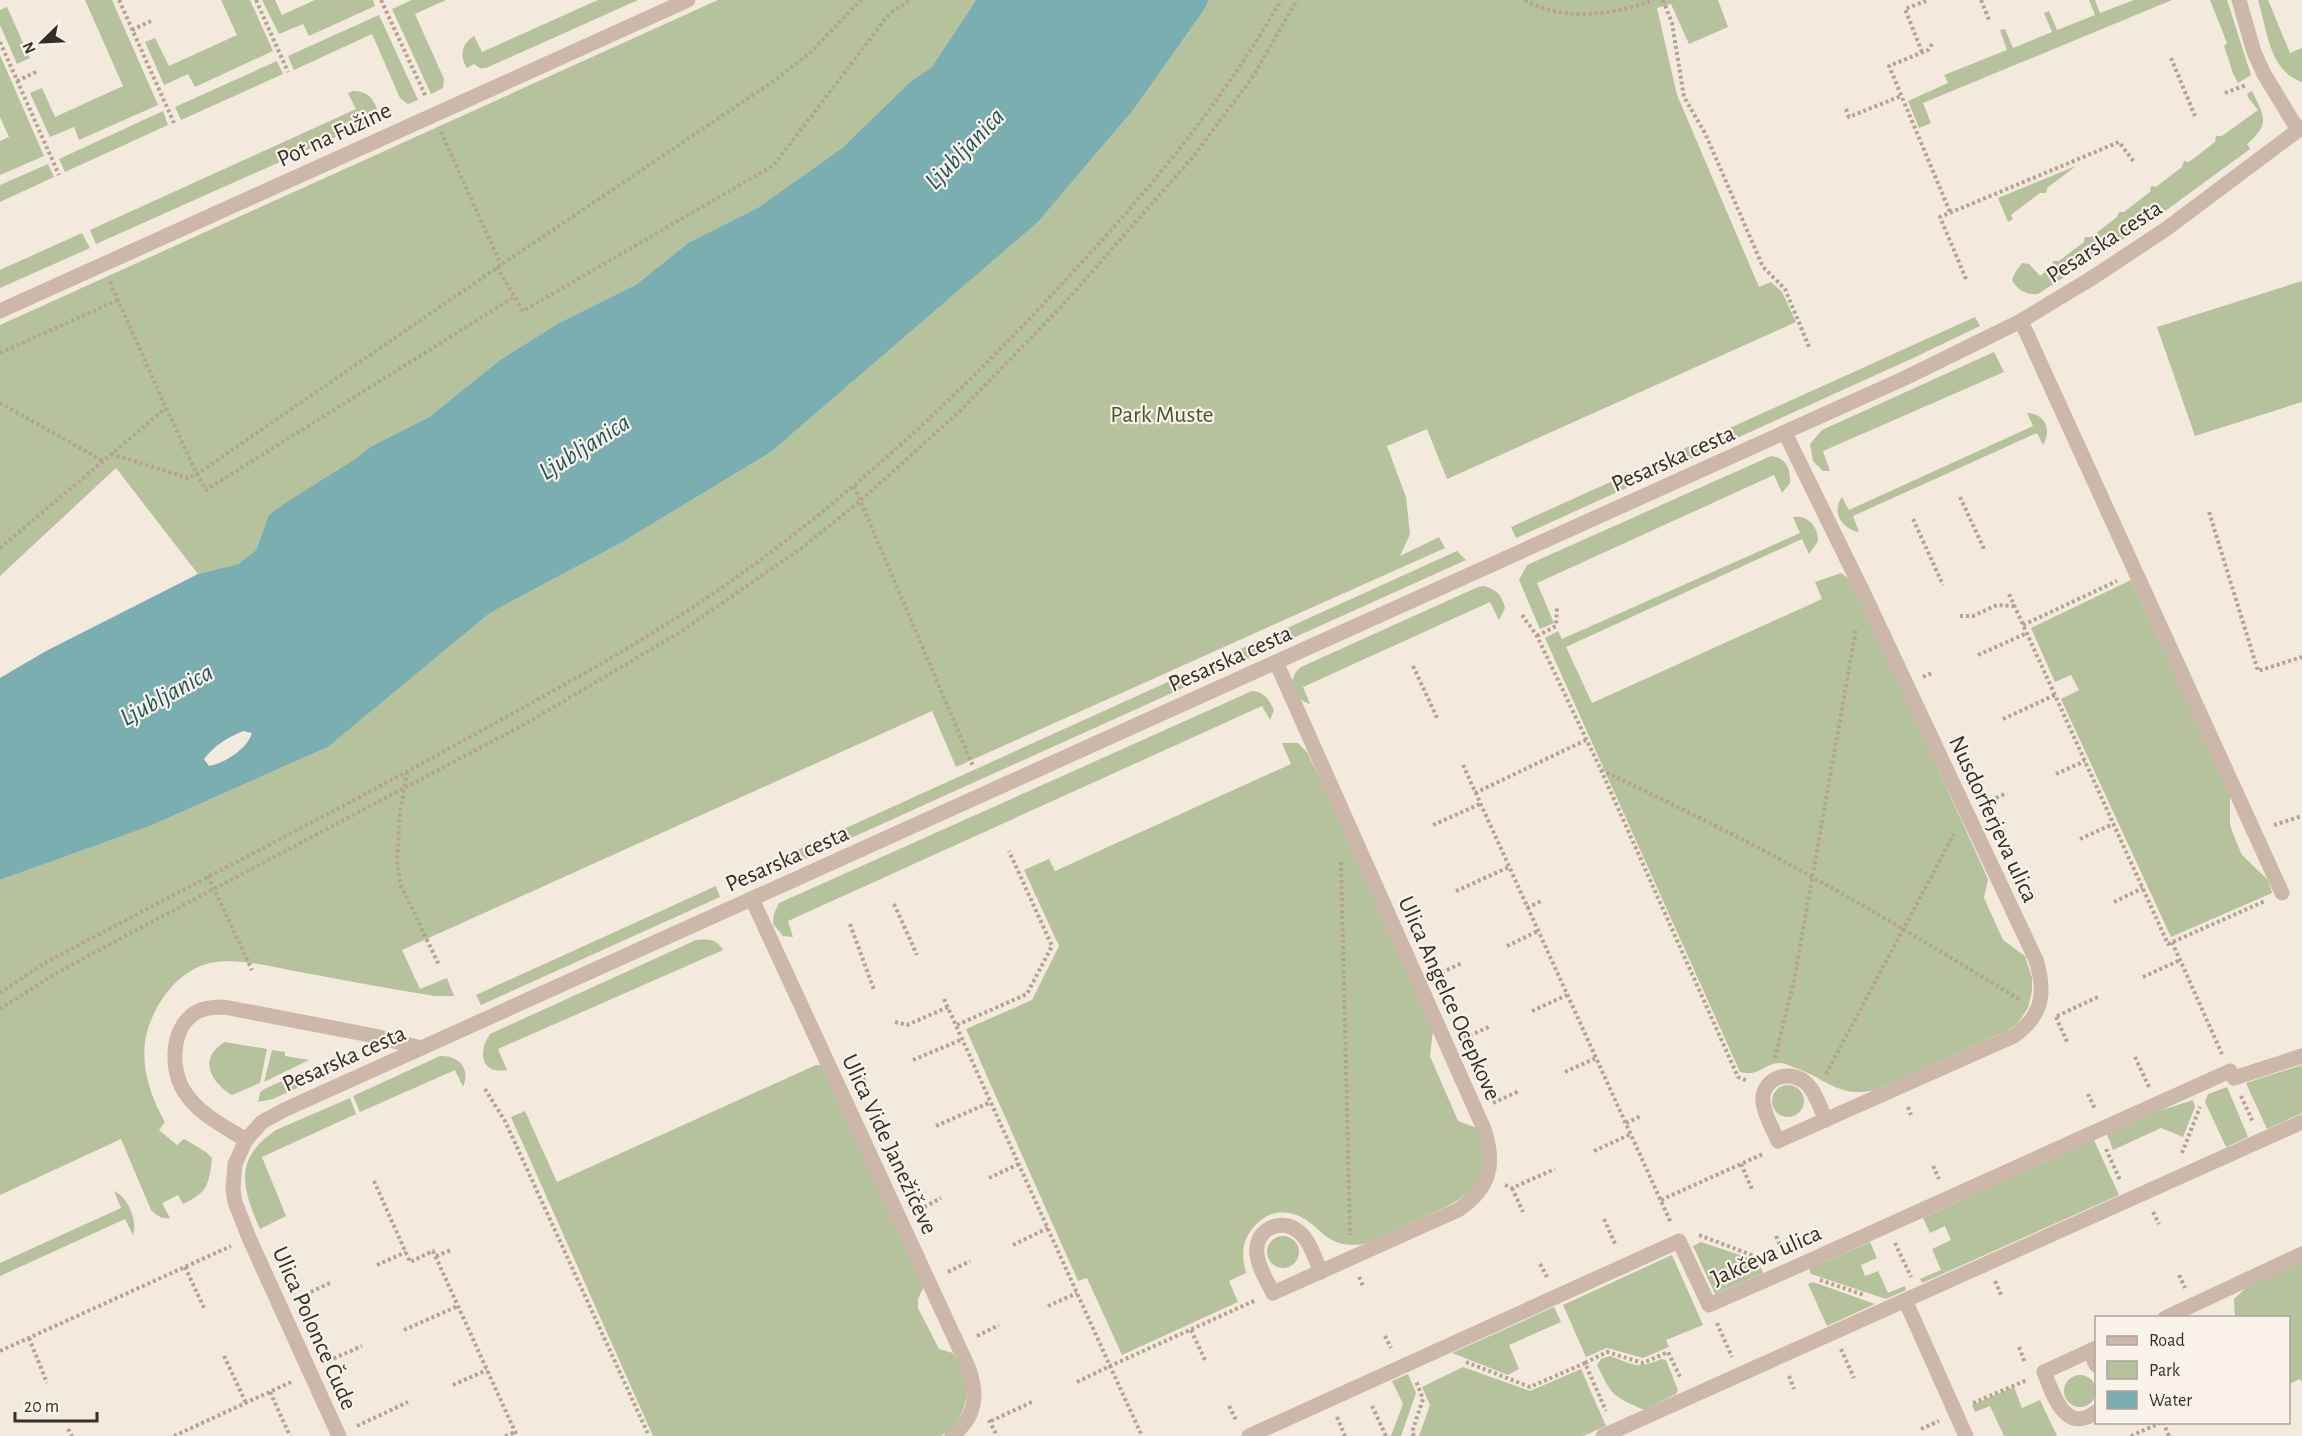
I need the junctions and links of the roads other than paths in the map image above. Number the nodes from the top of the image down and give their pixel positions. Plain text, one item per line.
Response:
1 (688, 0) edge
2 (2239, 0) edge
3 (2301, 130) edge
4 (0, 311) edge
5 (2021, 321) junction
6 (1785, 433) junction
7 (1276, 662) junction
8 (2282, 893) road end
9 (752, 899) junction
10 (422, 1048) junction
11 (2302, 1056) edge
12 (1826, 1120) junction
13 (2302, 1122) edge
14 (246, 1140) junction
15 (244, 1240) joint
16 (2302, 1254) edge
17 (1321, 1272) junction
18 (1905, 1300) junction
19 (2166, 1316) edge
20 (2094, 1355) edge
21 (2095, 1413) edge
22 (1609, 1433) edge
23 (339, 1436) edge
24 (952, 1436) edge
25 (1249, 1436) edge
26 (1966, 1436) edge

1 - 4 street, Pot na Fužine
2 - 3 street
3 - 5 street, Pesarska cesta
5 - 6 street, Pesarska cesta
5 - 8 street
6 - 7 street, Pesarska cesta
6 - 12 street, Nusdorferjeva ulica
7 - 9 street, Pesarska cesta
7 - 17 street, Ulica Angelce Ocepkove
9 - 10 street, Pesarska cesta
9 - 24 street, Ulica Vide Janežičeve
10 - 14 street, Pesarska cesta
10 - 14 street
11 - 25 street, Jakčeva ulica
12 - 12 street
13 - 18 street
14 - 15 street, Pesarska cesta
15 - 23 street, Ulica Polonce Čude
16 - 19 street
17 - 17 street, Ulica Angelce Ocepkove
18 - 22 street
18 - 26 street
20 - 21 street

